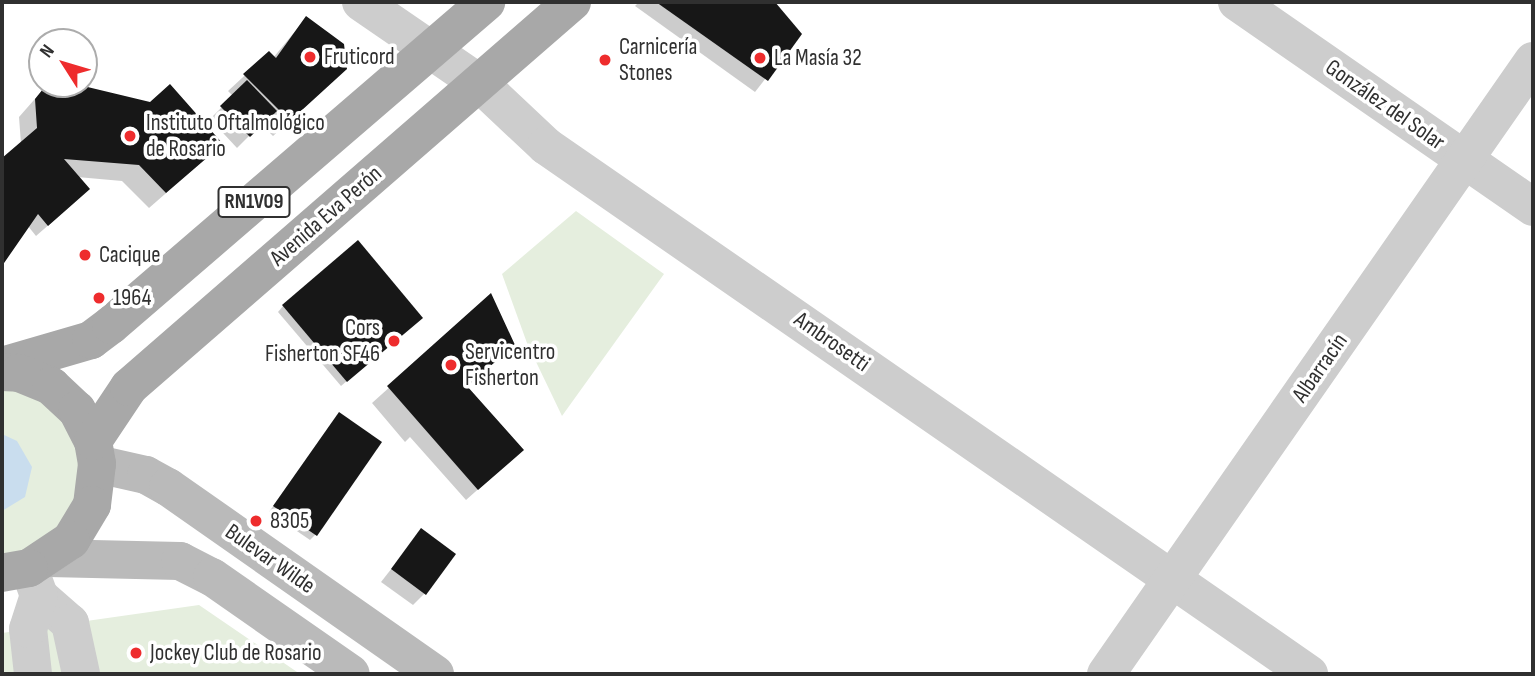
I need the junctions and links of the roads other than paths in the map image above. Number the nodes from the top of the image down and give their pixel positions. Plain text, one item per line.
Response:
1 (361, 2) edge
2 (486, 2) edge
3 (572, 2) edge
4 (1237, 2) edge
5 (430, 49) junction
6 (1533, 61) edge
7 (479, 83) junction
8 (1466, 161) junction
9 (1533, 207) edge
10 (2, 366) edge
11 (2, 372) edge
12 (95, 453) junction
13 (30, 574) edge
14 (1174, 577) junction
15 (33, 674) edge
16 (81, 674) edge
17 (351, 674) edge
18 (435, 674) edge
19 (1106, 674) edge
20 (1309, 674) edge

1 - 5 street, Ambrosetti
2 - 5 main road, RN1V09
3 - 7 main road, Avenida Eva Perón / RN1V09
4 - 8 street, González del Solar
5 - 7 street, Ambrosetti
5 - 10 main road, RN1V09
6 - 8 street, Albarracín
7 - 12 main road, Avenida Eva Perón / RN1V09
7 - 14 street, Ambrosetti
8 - 9 street, González del Solar
8 - 14 street, Albarracín
11 - 12 main road
12 - 13 main road, RN1V09
12 - 18 main road, Bulevar Wilde
13 - 15 street
13 - 16 street
13 - 17 main road, Bulevar Wilde
14 - 19 street, Albarracín
14 - 20 street, Ambrosetti

